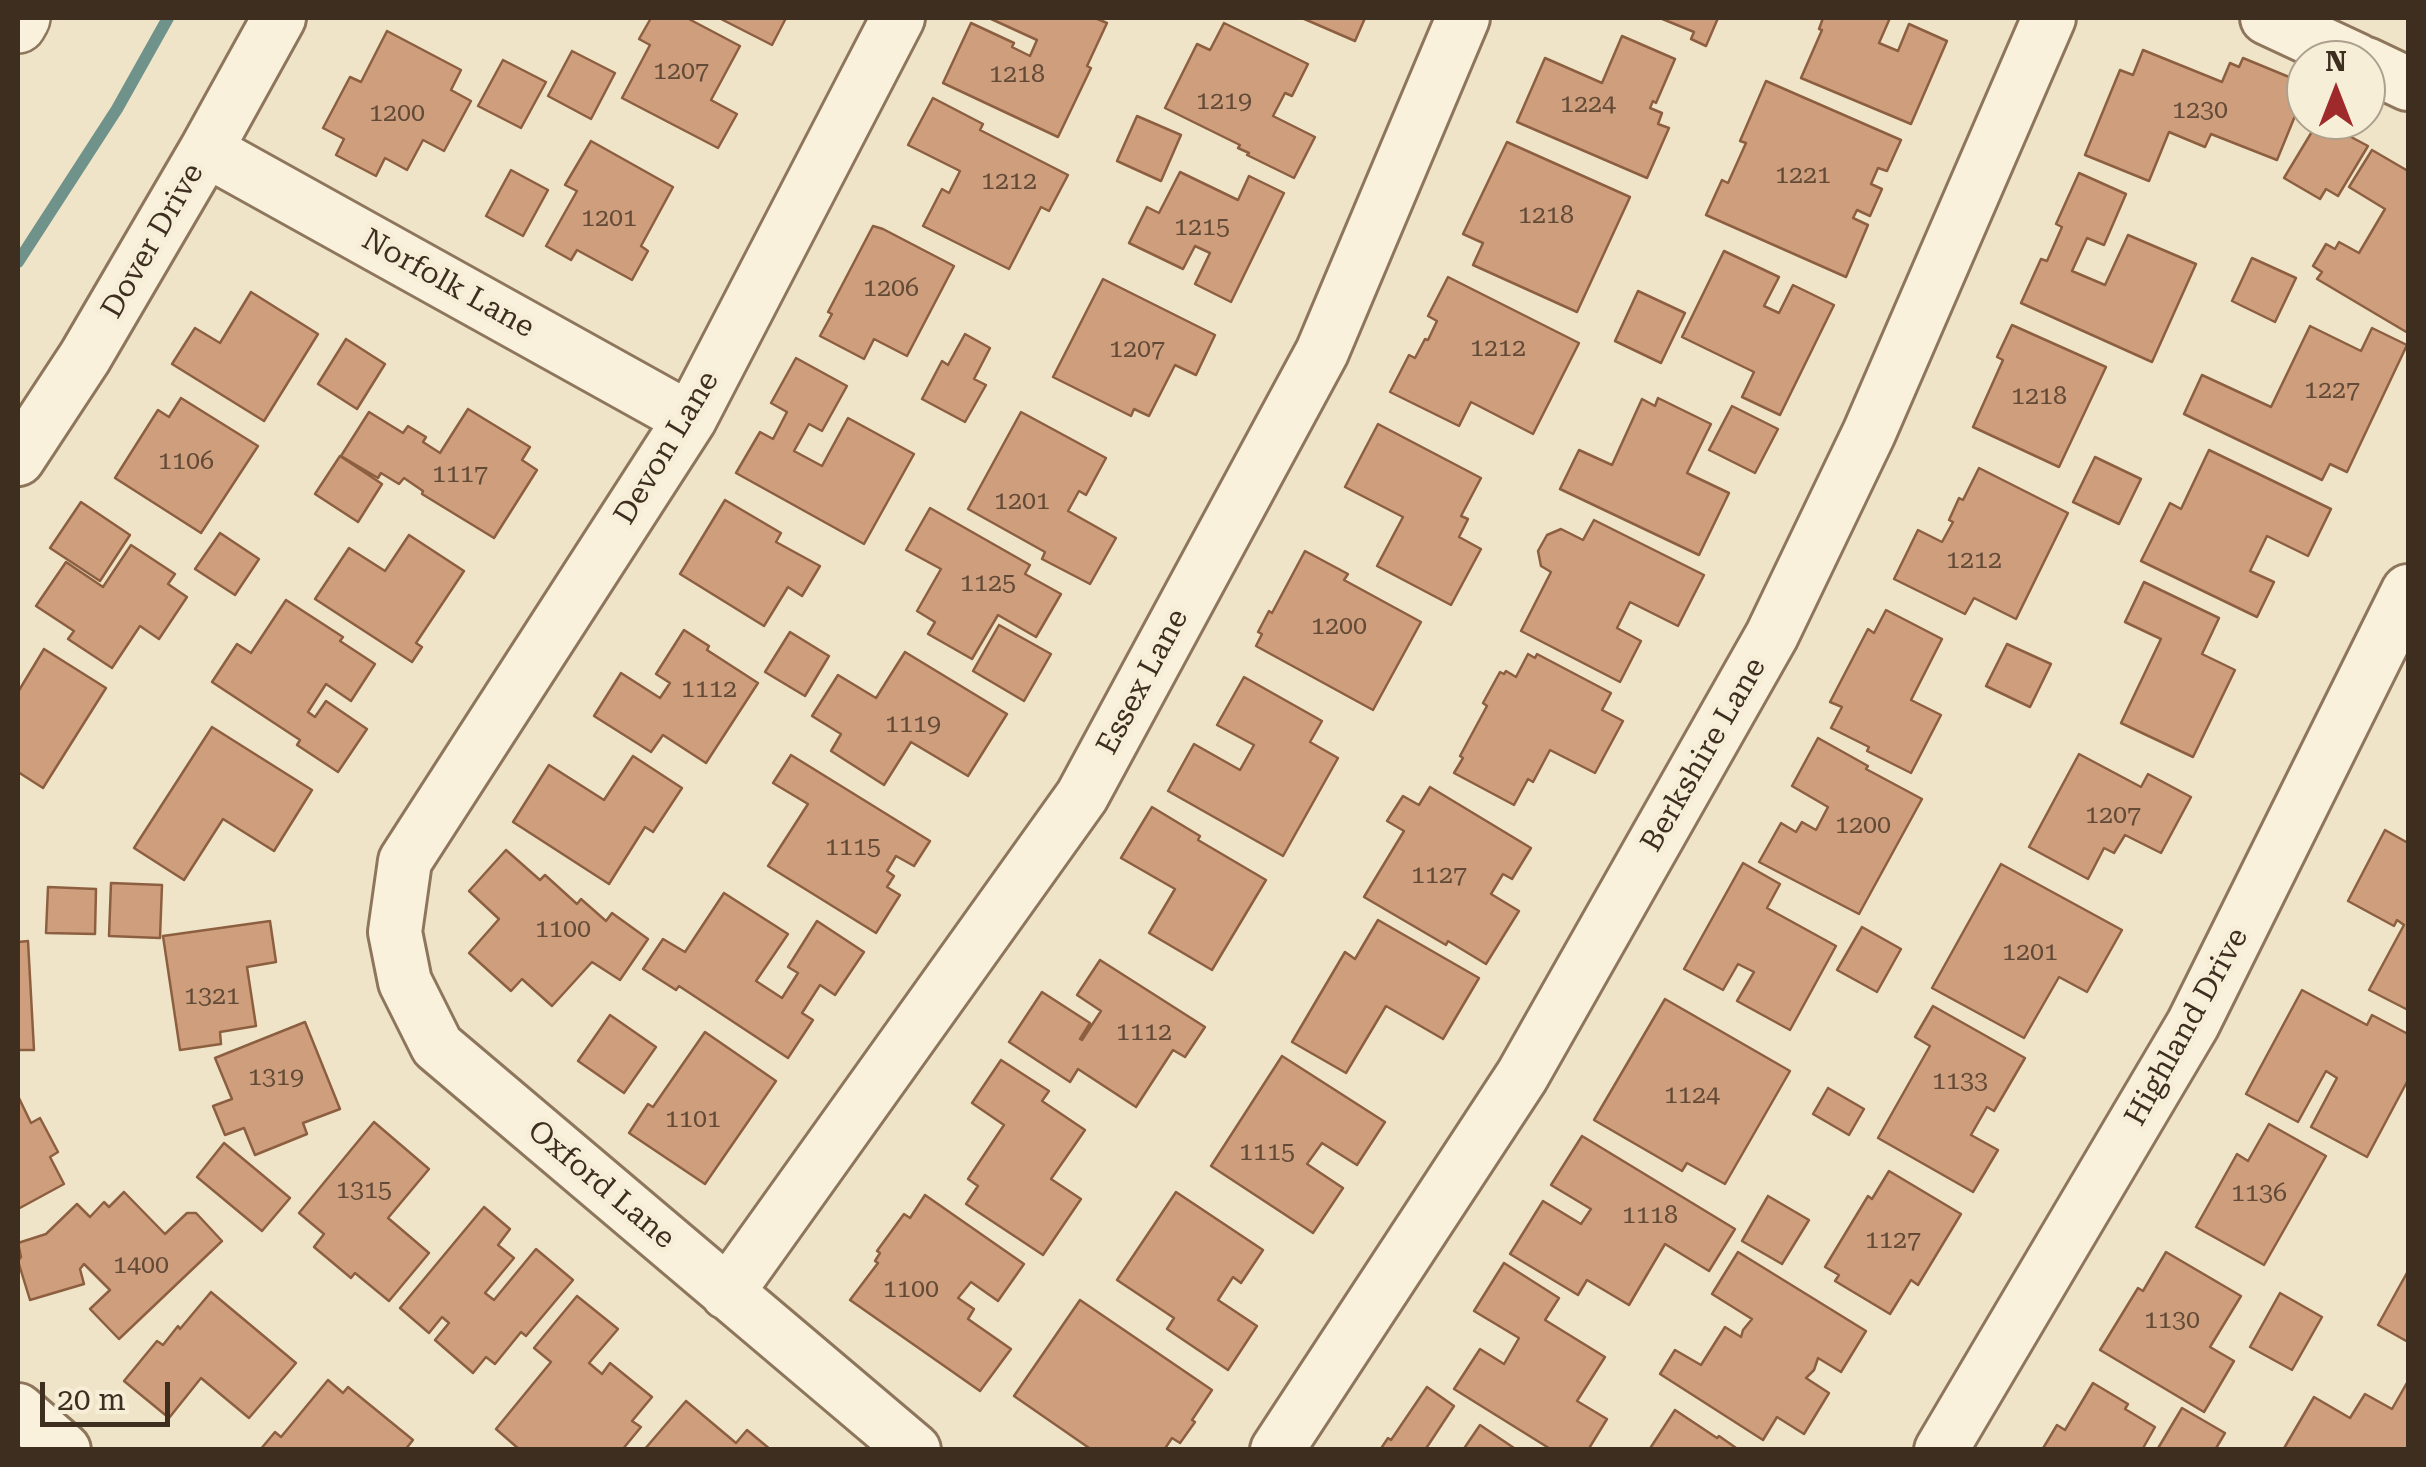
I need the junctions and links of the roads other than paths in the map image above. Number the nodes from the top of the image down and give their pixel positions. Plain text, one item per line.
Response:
1 (22, 18) edge
2 (280, 18) edge
3 (898, 18) edge
4 (1463, 18) edge
5 (2049, 18) edge
6 (2266, 18) edge
7 (18, 25) edge
8 (2314, 40) edge
9 (206, 150) junction
10 (690, 418) junction
11 (18, 460) edge
12 (2408, 591) edge
13 (405, 861) joint
14 (728, 1292) junction
15 (18, 1410) edge
16 (64, 1450) edge
17 (914, 1450) edge
18 (1277, 1450) edge
19 (1941, 1450) edge

1 - 7 street
2 - 9 street, Dover Drive
3 - 10 street, Devon Lane
4 - 14 street, Essex Lane
5 - 18 street, Berkshire Lane
6 - 8 street
9 - 10 street, Norfolk Lane
9 - 11 street, Dover Drive
10 - 13 street, Devon Lane
12 - 19 street, Highland Drive
13 - 14 street, Oxford Lane
14 - 17 street, Oxford Lane
15 - 16 street

